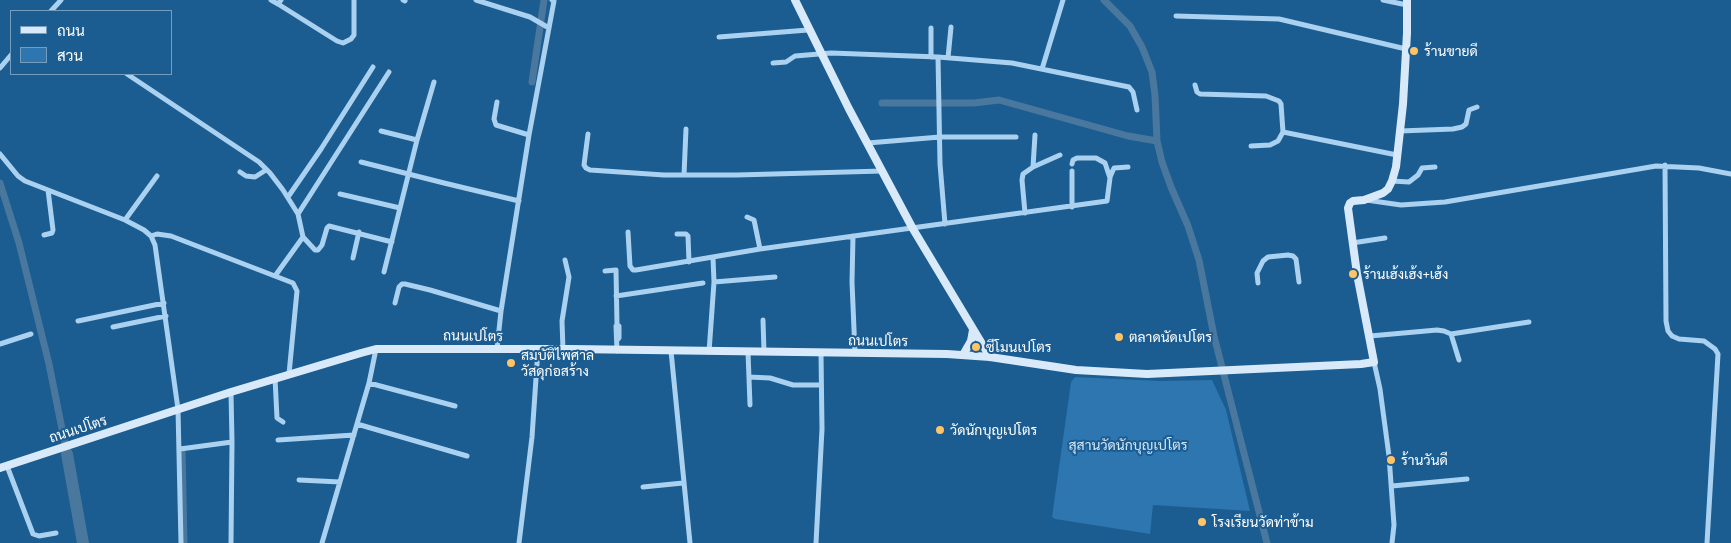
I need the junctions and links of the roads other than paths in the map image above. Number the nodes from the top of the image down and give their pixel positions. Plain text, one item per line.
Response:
1 (61, 0) edge
2 (271, 0) edge
3 (354, 0) edge
4 (476, 0) edge
5 (552, 0) edge
6 (795, 0) edge
7 (1063, 0) edge
8 (1383, 0) edge
9 (280, 2) edge
10 (1407, 2) edge
11 (51, 10) edge
12 (1176, 16) dead end
13 (547, 27) junction
14 (951, 27) dead end
15 (931, 28) dead end
16 (808, 30) junction
17 (719, 37) dead end
18 (1406, 49) junction
19 (822, 54) junction
20 (10, 56) edge
21 (931, 57) junction
22 (938, 58) junction
23 (948, 58) junction
24 (773, 63) dead end
25 (373, 66) dead end
26 (0, 68) edge
27 (1042, 70) junction
28 (389, 72) dead end
29 (129, 75) edge
30 (434, 82) dead end
31 (1195, 85) dead end
32 (497, 102) dead end
33 (1477, 107) dead end
34 (1137, 110) dead end
35 (686, 129) dead end
36 (380, 131) dead end
37 (1283, 132) junction
38 (1400, 132) junction
39 (588, 134) dead end
40 (529, 135) junction
41 (1035, 135) dead end
42 (1016, 136) dead end
43 (940, 137) junction
44 (417, 140) junction
45 (868, 143) junction
46 (1252, 146) dead end
47 (0, 154) edge
48 (1060, 155) dead end
49 (1397, 155) junction
50 (361, 162) dead end
51 (1072, 164) dead end
52 (1665, 165) junction
53 (1033, 167) junction
54 (1128, 167) dead end
55 (1435, 167) dead end
56 (266, 170) junction
57 (883, 171) junction
58 (1072, 171) dead end
59 (240, 172) dead end
60 (409, 174) junction
61 (1731, 174) edge
62 (684, 175) junction
63 (157, 176) dead end
64 (1110, 178) junction
65 (1392, 181) junction
66 (48, 190) junction
67 (340, 194) dead end
68 (288, 197) junction
69 (519, 200) junction
70 (1364, 200) junction
71 (1072, 207) junction
72 (400, 208) junction
73 (298, 214) junction
74 (1025, 214) junction
75 (746, 217) dead end
76 (125, 220) junction
77 (945, 224) junction
78 (913, 229) junction
79 (359, 232) junction
80 (628, 232) dead end
81 (678, 234) dead end
82 (44, 235) dead end
83 (151, 236) junction
84 (853, 236) junction
85 (303, 237) junction
86 (1385, 238) dead end
87 (392, 242) junction
88 (1352, 243) junction
89 (760, 249) junction
90 (353, 258) dead end
91 (714, 258) junction
92 (565, 260) dead end
93 (689, 262) junction
94 (605, 271) dead end
95 (384, 272) dead end
96 (275, 276) junction
97 (775, 277) dead end
98 (714, 282) junction
99 (1299, 282) dead end
100 (703, 283) dead end
101 (1258, 283) dead end
102 (616, 296) junction
103 (164, 303) junction
104 (395, 303) dead end
105 (501, 311) junction
106 (166, 316) junction
107 (764, 320) dead end
108 (78, 321) dead end
109 (1529, 322) dead end
110 (113, 327) dead end
111 (973, 330) junction
112 (31, 334) dead end
113 (1451, 334) junction
114 (1370, 336) junction
115 (0, 344) edge
116 (497, 349) junction
117 (538, 349) junction
118 (376, 350) junction
119 (563, 350) junction
120 (617, 351) junction
121 (671, 351) junction
122 (709, 352) junction
123 (748, 352) junction
124 (764, 352) junction
125 (821, 353) junction
126 (855, 353) junction
127 (963, 356) junction
128 (990, 357) junction
129 (1459, 360) dead end
130 (1374, 362) junction
131 (289, 374) junction
132 (749, 377) junction
133 (275, 378) junction
134 (369, 383) junction
135 (821, 385) junction
136 (231, 392) junction
137 (750, 405) dead end
138 (455, 406) dead end
139 (178, 409) junction
140 (283, 422) dead end
141 (357, 424) junction
142 (354, 435) junction
143 (278, 440) dead end
144 (232, 442) junction
145 (180, 449) junction
146 (467, 456) dead end
147 (4, 467) edge
148 (1467, 479) dead end
149 (299, 480) dead end
150 (340, 482) junction
151 (683, 483) junction
152 (1392, 486) junction
153 (643, 488) dead end
154 (56, 534) dead end
155 (181, 543) edge
156 (231, 543) edge
157 (322, 543) edge
158 (519, 543) edge
159 (690, 543) edge
160 (816, 543) edge
161 (1392, 543) edge
162 (1707, 543) edge

1 - 11 street
2 - 9 street
3 - 9 street
4 - 13 street
5 - 13 street
6 - 16 street
7 - 27 street
8 - 10 street
10 - 18 street
12 - 18 street
13 - 40 street
14 - 23 street
15 - 21 street
16 - 17 street
16 - 19 street
18 - 38 street
19 - 21 street
19 - 24 street
19 - 45 street
20 - 26 street
21 - 22 street
22 - 23 street
22 - 43 street
23 - 27 street
25 - 68 street
27 - 34 street
28 - 73 street
29 - 56 street
30 - 44 street
31 - 37 street
32 - 40 street
33 - 38 street
35 - 62 street
36 - 44 street
37 - 46 street
37 - 49 street
38 - 49 street
39 - 62 street
40 - 69 street
41 - 53 street
42 - 43 street
43 - 45 street
43 - 77 street
44 - 60 street
45 - 57 street
47 - 66 street
48 - 53 street
49 - 65 street
50 - 60 street
51 - 64 street
52 - 61 street
52 - 70 street
52 - 162 street
53 - 74 street
54 - 64 street
55 - 65 street
56 - 59 street
56 - 68 street
57 - 62 street
57 - 78 street
58 - 71 street
60 - 69 street
60 - 72 street
63 - 76 street
64 - 71 street
65 - 70 street
66 - 76 street
66 - 82 street
67 - 72 street
68 - 73 street
69 - 105 street
70 - 88 street
71 - 74 street
72 - 87 street
73 - 85 street
74 - 77 street
75 - 89 street
76 - 83 street
77 - 78 street
78 - 84 street
78 - 111 street
79 - 85 street
79 - 87 street
79 - 90 street
80 - 93 street
81 - 93 street
83 - 96 street
83 - 103 street
84 - 89 street
84 - 126 street
85 - 96 street
86 - 88 street
87 - 95 street
88 - 114 street
89 - 91 street
91 - 93 street
91 - 98 street
92 - 119 street
94 - 102 street
96 - 131 street
97 - 98 street
98 - 122 street
99 - 101 street
100 - 102 street
102 - 120 street
103 - 106 street
103 - 108 street
104 - 105 street
105 - 116 street
106 - 110 street
106 - 139 street
107 - 124 street
109 - 113 street
111 - 127 street
111 - 128 street
112 - 115 street
113 - 114 street
113 - 129 street
114 - 130 street
116 - 117 street, ถนนเปโตร
116 - 118 street, ถนนเปโตร
117 - 119 street, ถนนเปโตร
117 - 158 street
118 - 131 street, ถนนเปโตร
118 - 134 street
119 - 120 street, ถนนเปโตร
120 - 121 street, ถนนเปโตร
121 - 122 street, ถนนเปโตร
121 - 151 street
122 - 123 street, ถนนเปโตร
123 - 124 street, ถนนเปโตร
123 - 132 street
124 - 125 street, ถนนเปโตร
125 - 126 street, ถนนเปโตร
125 - 135 street
126 - 127 street, ถนนเปโตร
127 - 128 street, ถนนเปโตร
128 - 130 street, ถนนเปโตร
130 - 152 street
131 - 133 street, ถนนเปโตร
132 - 135 street
132 - 137 street
133 - 136 street, ถนนเปโตร
133 - 140 street
134 - 138 street
134 - 141 street
135 - 160 street
136 - 139 street, ถนนเปโตร
136 - 144 street
139 - 145 street
139 - 147 street, ถนนเปโตร
141 - 142 street
141 - 146 street
142 - 143 street
142 - 150 street
144 - 145 street
144 - 156 street
145 - 155 street
147 - 154 street
148 - 152 street
149 - 150 street
150 - 157 street
151 - 153 street
151 - 159 street
152 - 161 street

